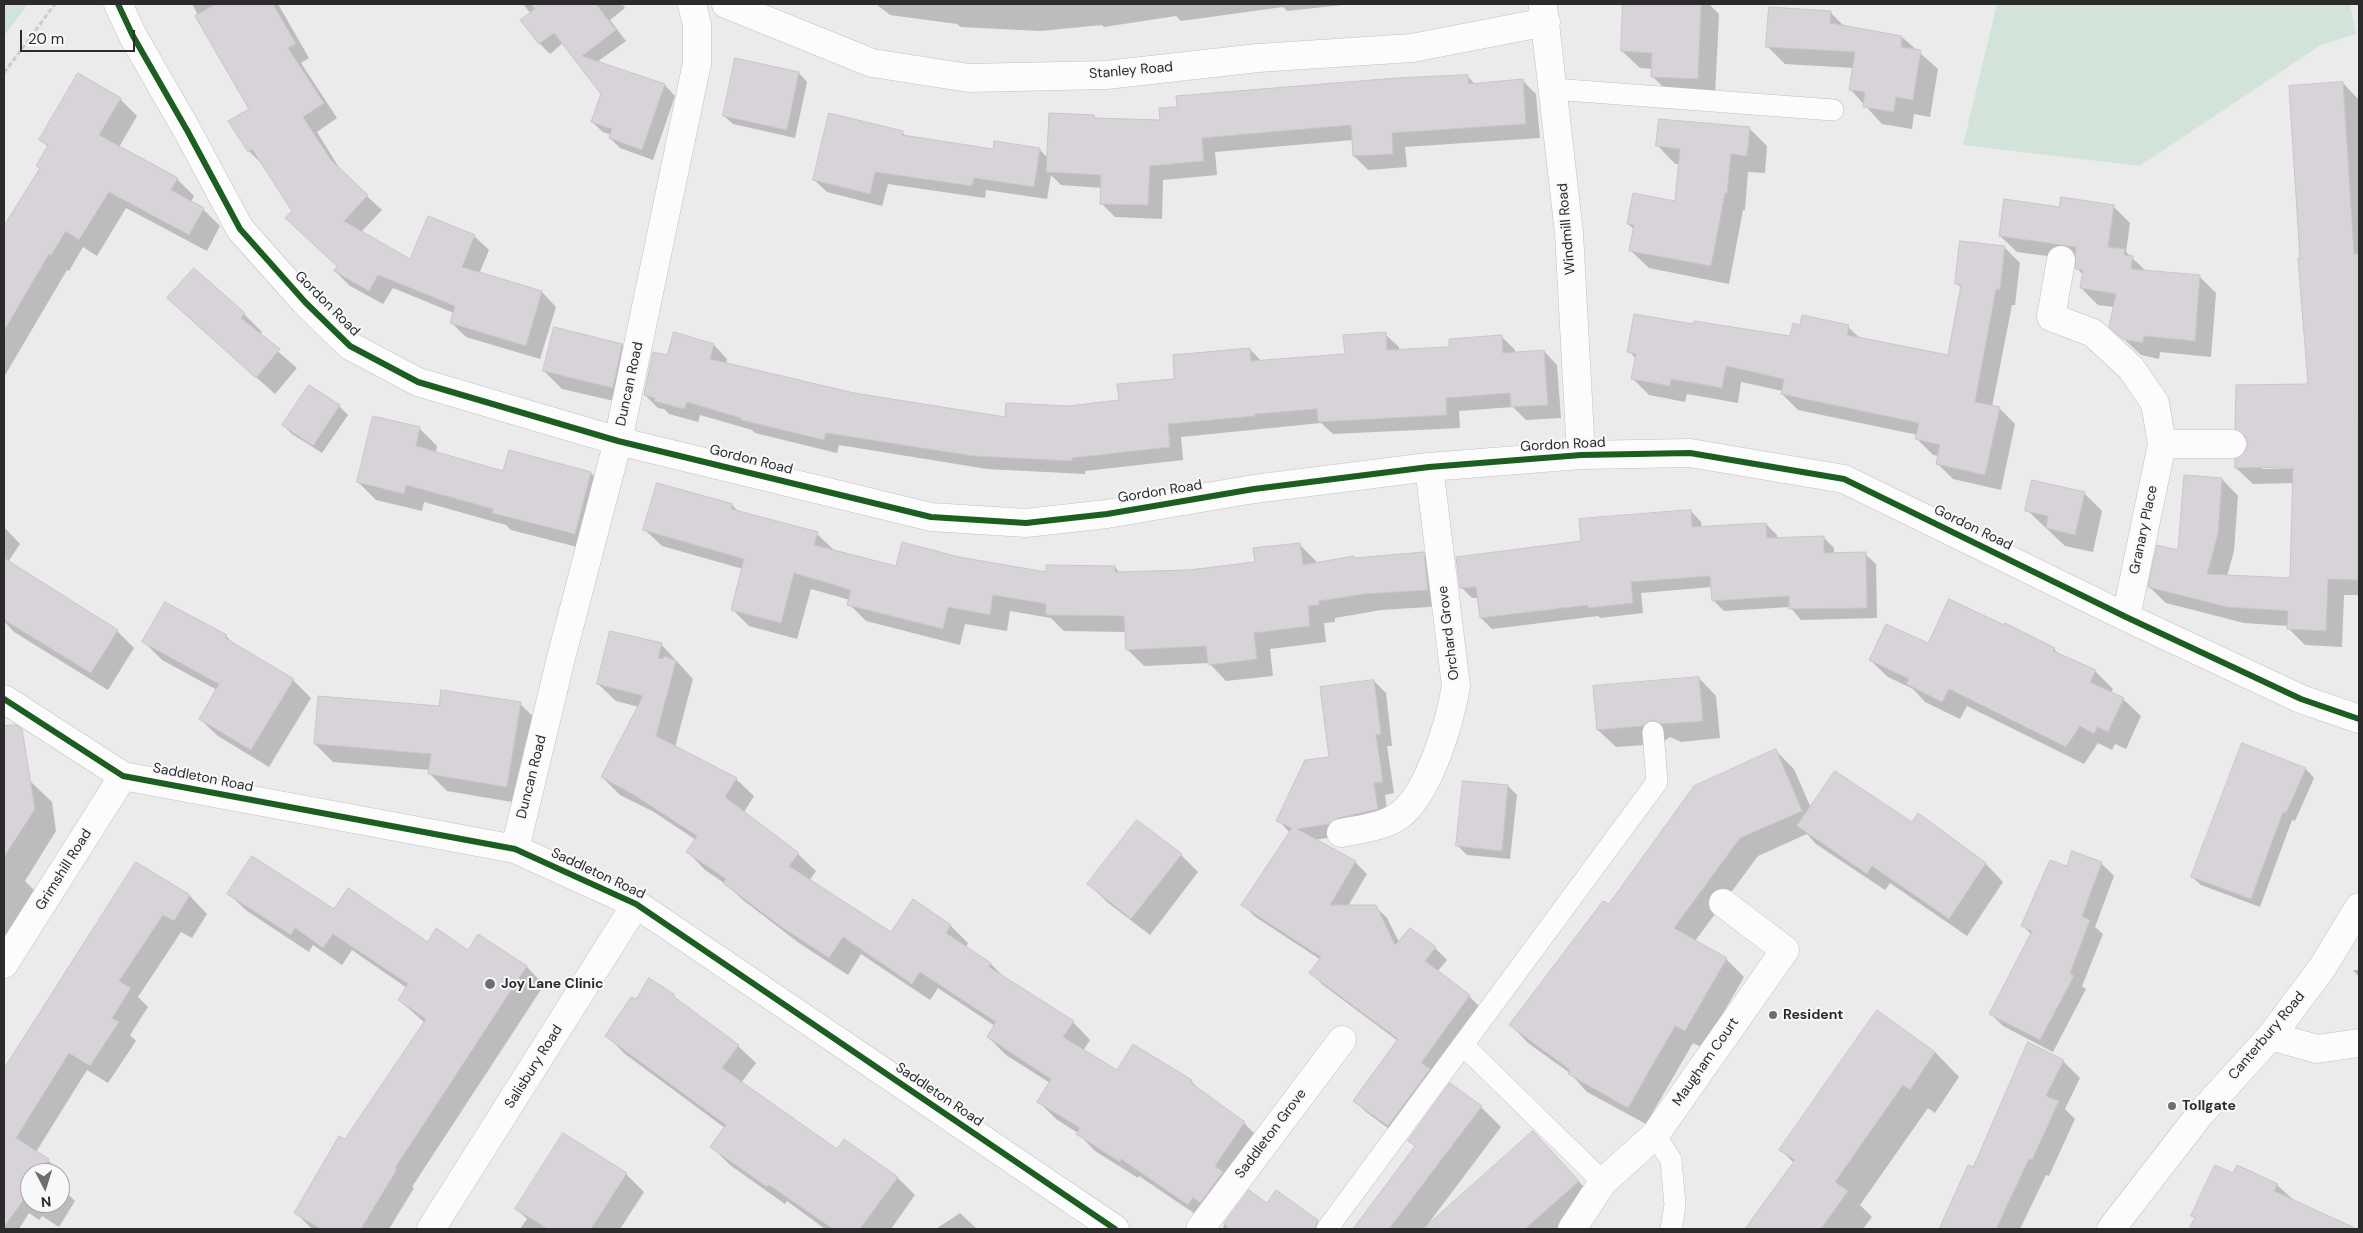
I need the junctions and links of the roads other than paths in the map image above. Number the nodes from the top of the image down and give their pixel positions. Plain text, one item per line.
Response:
1 (118, 4) edge
2 (692, 4) edge
3 (726, 4) edge
4 (1544, 13) edge
5 (1553, 89) junction
6 (1832, 110) dead end
7 (2061, 260) dead end
8 (618, 441) junction
9 (2162, 444) junction
10 (2232, 444) dead end
11 (1581, 455) junction
12 (1429, 467) junction
13 (2126, 617) junction
14 (4, 699) edge
15 (2359, 719) edge
16 (1653, 732) dead end
17 (123, 776) junction
18 (1341, 832) dead end
19 (515, 849) junction
20 (1723, 903) dead end
21 (636, 904) junction
22 (2359, 907) edge
23 (4, 964) edge
24 (2271, 1036) junction
25 (1342, 1040) dead end
26 (2359, 1043) edge
27 (1464, 1046) junction
28 (1655, 1135) junction
29 (1603, 1182) junction
30 (431, 1229) edge
31 (1115, 1229) edge
32 (1200, 1229) edge
33 (1327, 1229) edge
34 (1572, 1229) edge
35 (1671, 1229) edge
36 (2111, 1229) edge

1 - 8 street, Gordon Road
2 - 8 street, Duncan Road
3 - 4 street, Stanley Road
4 - 5 street, Windmill Road
5 - 6 lane
5 - 11 street, Windmill Road
7 - 9 street, Granary Place
8 - 12 street, Gordon Road
8 - 19 street, Duncan Road
9 - 10 street
9 - 13 street, Granary Place
11 - 12 street, Gordon Road
11 - 13 street, Gordon Road
12 - 18 street, Orchard Grove
13 - 15 street, Gordon Road
14 - 17 street, Saddleton Road
16 - 27 lane
17 - 19 street, Saddleton Road
17 - 23 street, Grimshill Road
19 - 21 street, Saddleton Road
20 - 28 street, Maugham Court
21 - 30 street, Salisbury Road
21 - 31 street, Saddleton Road
22 - 24 street, Canterbury Road
24 - 26 street
24 - 36 street, Canterbury Road
25 - 32 street, Saddleton Grove
27 - 29 lane
27 - 33 lane
28 - 29 street, Maugham Court
28 - 35 lane
29 - 34 street, Maugham Court

